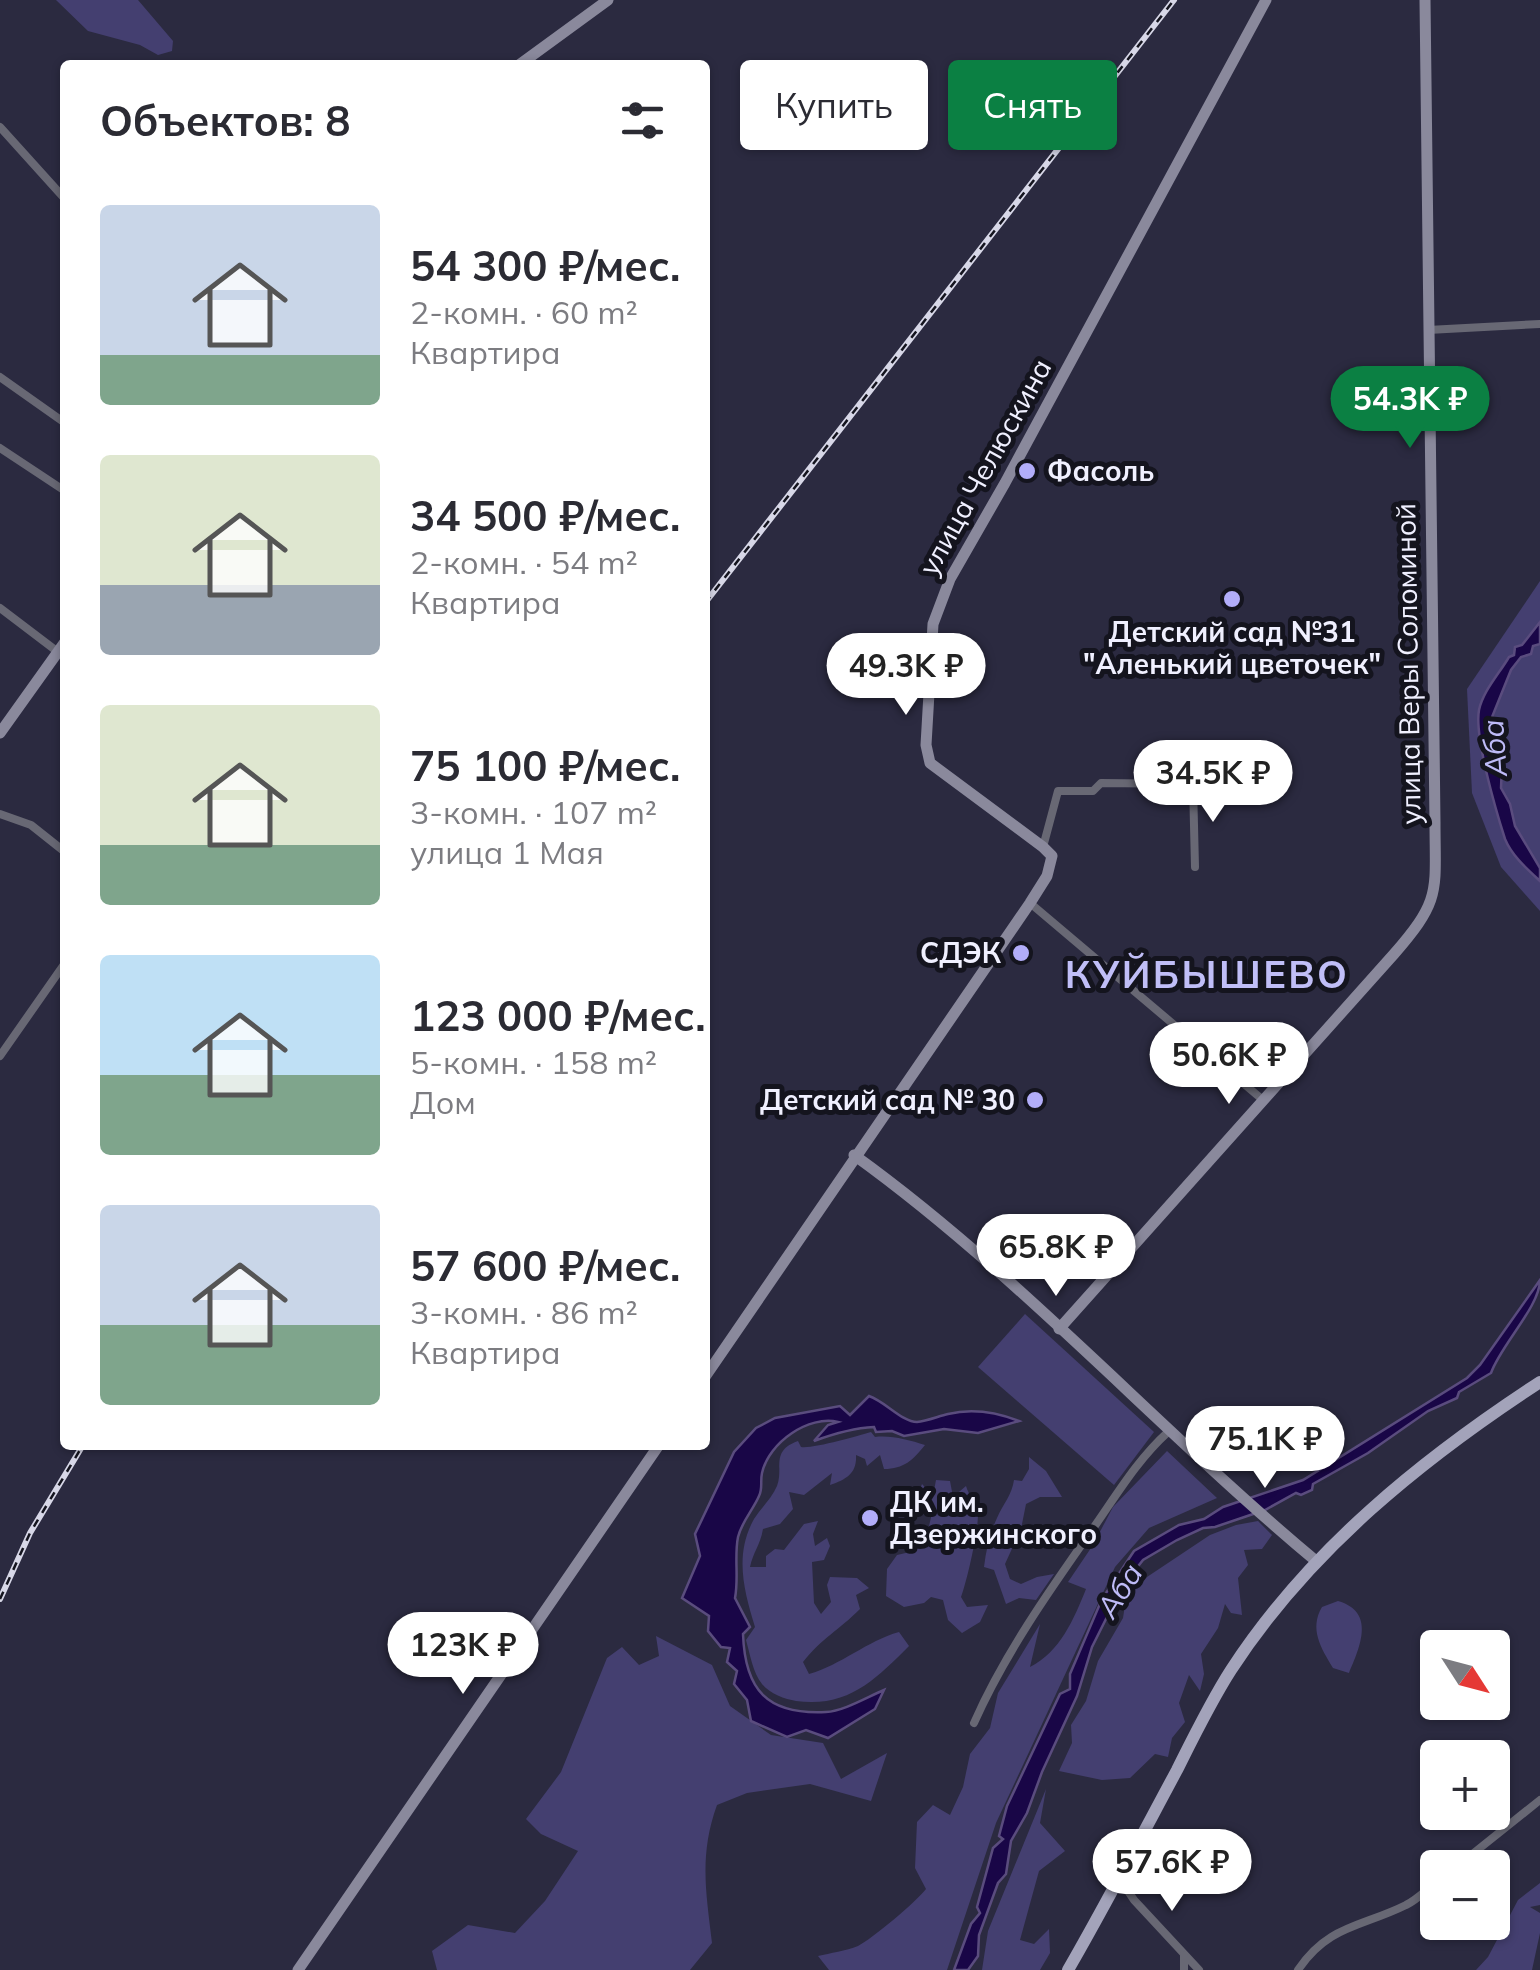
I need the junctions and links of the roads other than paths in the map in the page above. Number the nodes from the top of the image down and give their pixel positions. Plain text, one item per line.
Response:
1 (608, 0) edge
2 (1266, 0) edge
3 (1425, 0) edge
4 (526, 60) edge
5 (0, 127) edge
6 (60, 193) edge
7 (1540, 324) edge
8 (1428, 330) junction
9 (0, 377) edge
10 (60, 419) edge
11 (0, 448) edge
12 (60, 488) edge
13 (0, 608) edge
14 (60, 647) edge
15 (60, 651) edge
16 (0, 733) edge
17 (0, 814) edge
18 (1043, 847) junction
19 (60, 848) edge
20 (1194, 867) dead end
21 (1030, 903) junction
22 (60, 970) edge
23 (0, 1056) edge
24 (1263, 1100) junction
25 (854, 1155) junction
26 (1059, 1329) junction
27 (710, 1370) edge
28 (1540, 1382) edge
29 (1168, 1432) junction
30 (656, 1450) edge
31 (1316, 1561) junction
32 (974, 1723) dead end
33 (1540, 1800) edge
34 (1477, 1850) edge
35 (1120, 1879) junction
36 (1420, 1895) edge
37 (1184, 1955) junction
38 (298, 1970) edge
39 (1068, 1970) edge
40 (1184, 1970) edge
41 (1199, 1970) edge
42 (1298, 1970) edge

1 - 4 street
2 - 18 street, улица Челюскина
3 - 8 street, улица Веры Соломиной
5 - 6 street
7 - 8 street
8 - 24 street, улица Веры Соломиной
9 - 10 street
11 - 12 street
13 - 14 street
15 - 16 street
17 - 19 street
18 - 20 street
18 - 21 street
21 - 24 street
21 - 25 street
22 - 23 street
24 - 26 street
25 - 26 street
25 - 27 street
26 - 29 street
28 - 31 main road
29 - 31 street
29 - 32 street
30 - 38 street
31 - 35 main road
33 - 34 street
35 - 37 street
35 - 39 main road
36 - 42 street
37 - 40 street
37 - 41 street

